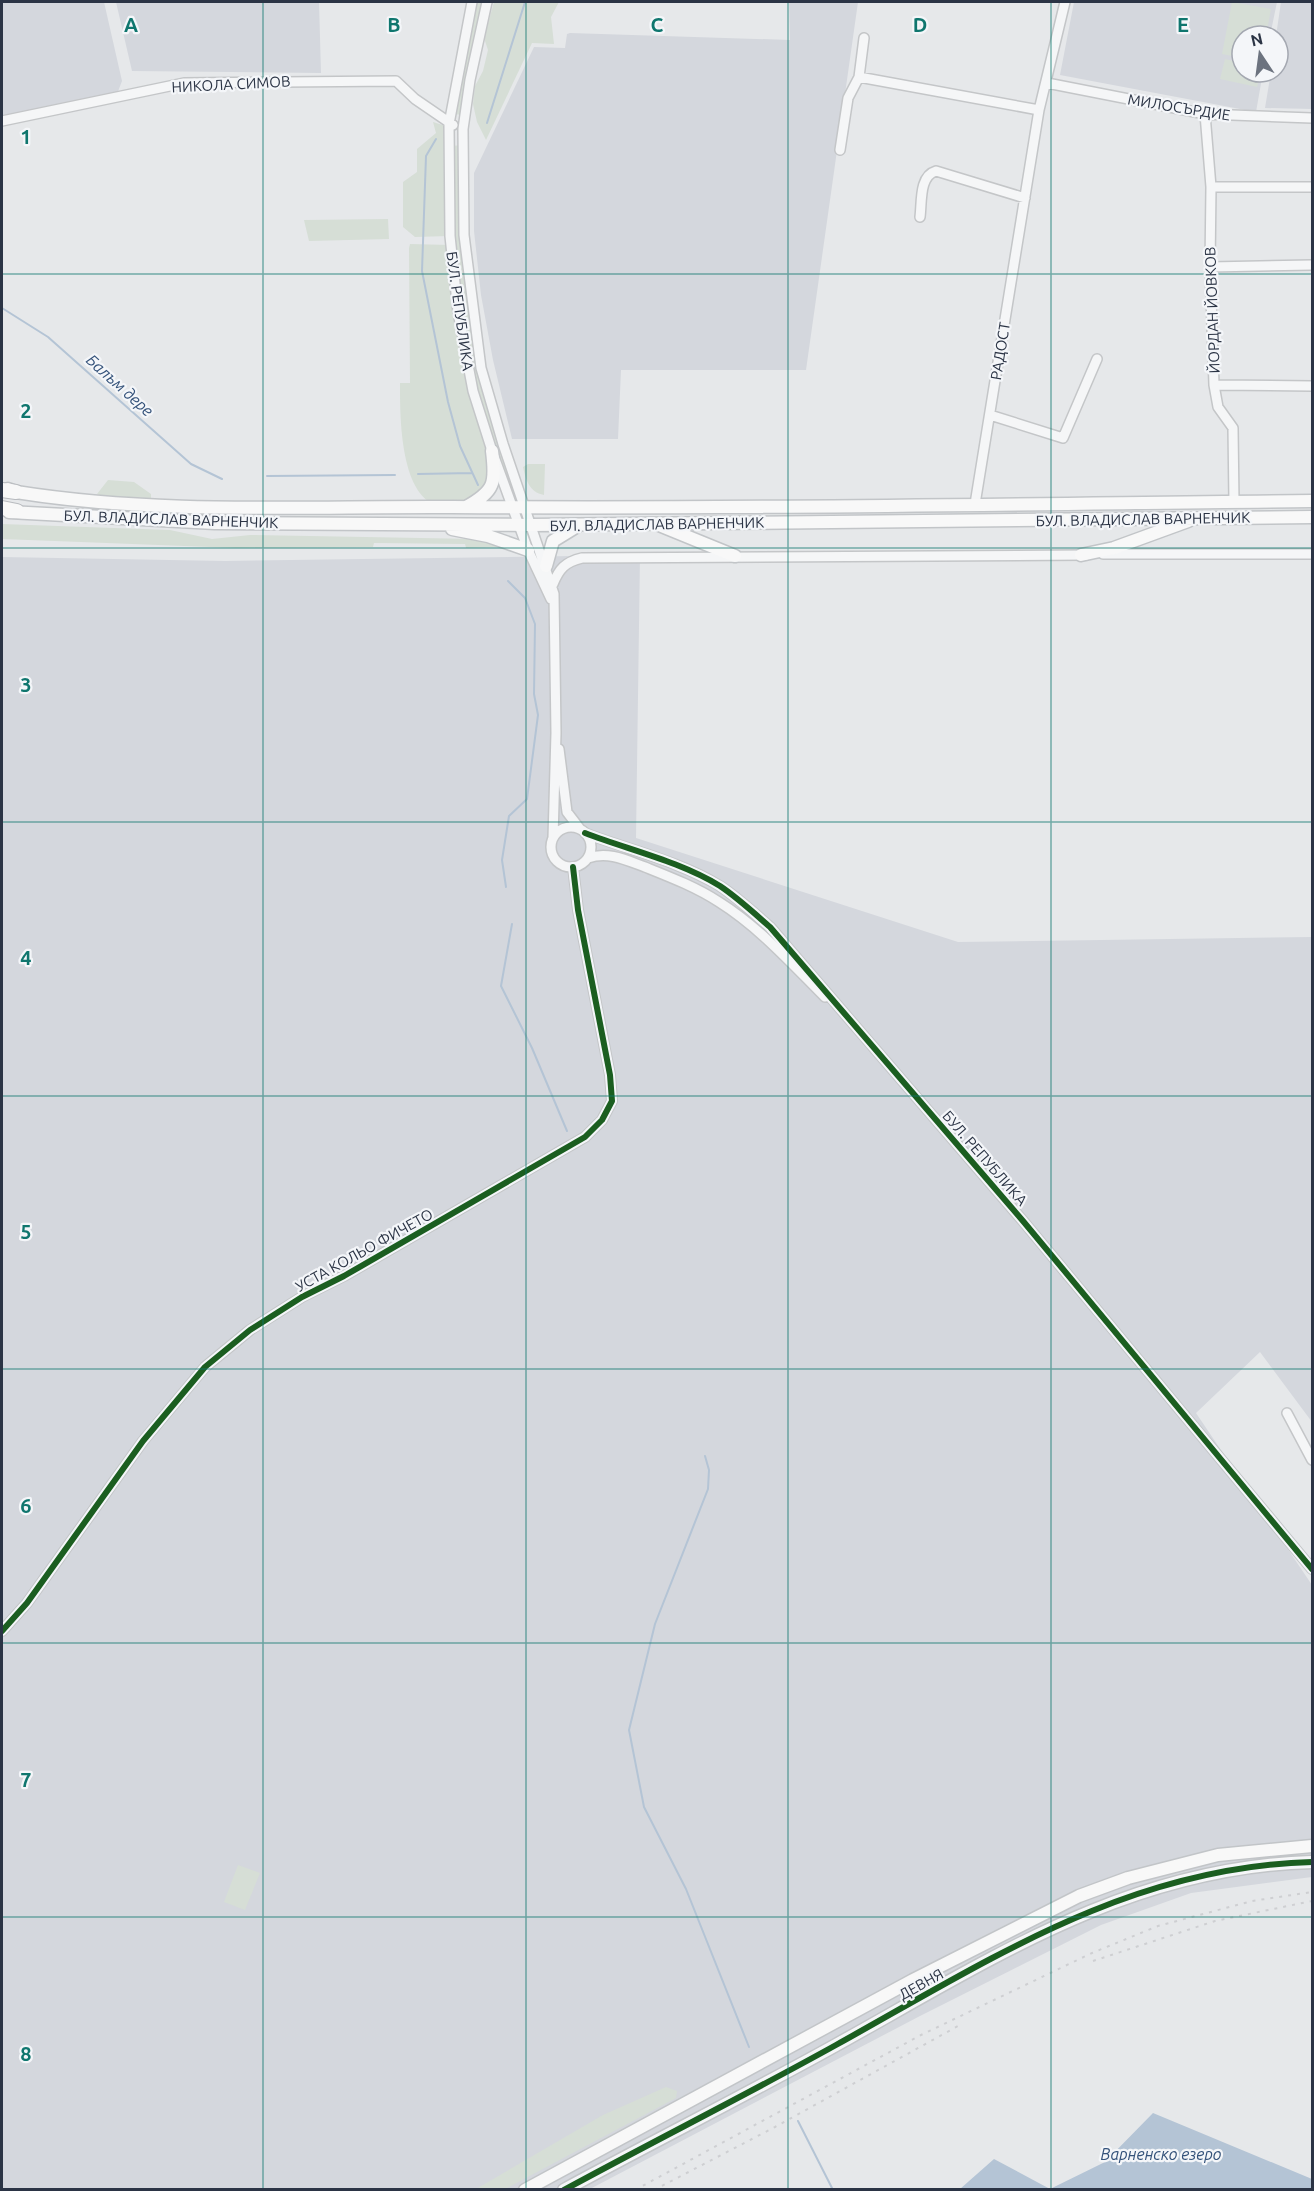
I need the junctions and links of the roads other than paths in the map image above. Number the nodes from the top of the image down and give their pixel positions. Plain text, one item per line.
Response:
1 (472, 2) edge
2 (487, 2) edge
3 (1065, 2) edge
4 (864, 38) dead end
5 (859, 77) junction
6 (1047, 83) junction
7 (1039, 110) junction
8 (1205, 114) junction
9 (1312, 118) edge
10 (2, 121) edge
11 (449, 124) junction
12 (463, 129) junction
13 (840, 150) dead end
14 (1211, 187) junction
15 (1312, 187) edge
16 (1025, 198) junction
17 (920, 217) dead end
18 (1312, 265) edge
19 (1210, 267) junction
20 (1097, 359) dead end
21 (1214, 385) junction
22 (1312, 386) edge
23 (990, 415) junction
24 (492, 451) junction
25 (2, 488) edge
26 (16, 492) joint
27 (1312, 501) edge
28 (1234, 502) junction
29 (975, 504) junction
30 (466, 507) junction
31 (512, 509) junction
32 (526, 509) junction
33 (2, 510) edge
34 (17, 511) joint
35 (1312, 517) edge
36 (1197, 518) junction
37 (424, 523) junction
38 (518, 524) junction
39 (580, 524) junction
40 (656, 524) junction
41 (532, 525) junction
42 (528, 550) junction
43 (1312, 554) edge
44 (1081, 555) junction
45 (735, 556) junction
46 (546, 566) junction
47 (553, 584) junction
48 (554, 607) junction
49 (556, 733) junction
50 (583, 831) junction
51 (553, 838) junction
52 (588, 858) junction
53 (573, 867) junction
54 (854, 1026) junction
55 (1287, 1413) dead end
56 (1312, 1460) edge
57 (1312, 1569) edge
58 (2, 1631) edge
59 (1312, 1846) edge
60 (1312, 1862) edge
61 (525, 2190) edge
62 (564, 2190) edge

1 - 11 street, БУЛ. РЕПУБЛИКА
2 - 12 street, БУЛ. РЕПУБЛИКА
3 - 6 street, РАДОСТ
4 - 5 street
5 - 7 street
5 - 13 street
6 - 7 street, РАДОСТ
6 - 8 street, МИЛОСЪРДИЕ
7 - 16 street, РАДОСТ
8 - 9 street, МИЛОСЪРДИЕ
8 - 14 street, ЙОРДАН ЙОВКОВ
10 - 11 street, НИКОЛА СИМОВ
11 - 12 street, НИКОЛА СИМОВ
11 - 24 street, БУЛ. РЕПУБЛИКА
12 - 32 street, БУЛ. РЕПУБЛИКА
14 - 15 street
14 - 19 street, ЙОРДАН ЙОВКОВ
16 - 17 street
16 - 23 street, РАДОСТ
18 - 19 street
19 - 21 street, ЙОРДАН ЙОВКОВ
20 - 23 street
21 - 22 street
21 - 28 street, ЙОРДАН ЙОВКОВ
23 - 29 street, РАДОСТ
24 - 30 main road
24 - 31 street, БУЛ. РЕПУБЛИКА
25 - 26 highway
26 - 30 main road, БУЛ. ВЛАДИСЛАВ ВАРНЕНЧИК
27 - 28 main road, БУЛ. ВЛАДИСЛАВ ВАРНЕНЧИК
28 - 29 main road, БУЛ. ВЛАДИСЛАВ ВАРНЕНЧИК
29 - 32 main road, БУЛ. ВЛАДИСЛАВ ВАРНЕНЧИК
30 - 31 main road, БУЛ. ВЛАДИСЛАВ ВАРНЕНЧИК
31 - 32 main road, БУЛ. ВЛАДИСЛАВ ВАРНЕНЧИК
31 - 38 street, БУЛ. РЕПУБЛИКА
32 - 41 street, БУЛ. РЕПУБЛИКА
33 - 34 highway
34 - 37 main road, БУЛ. ВЛАДИСЛАВ ВАРНЕНЧИК
35 - 36 main road, БУЛ. ВЛАДИСЛАВ ВАРНЕНЧИК
36 - 40 main road, БУЛ. ВЛАДИСЛАВ ВАРНЕНЧИК
36 - 44 main road
37 - 38 main road, БУЛ. ВЛАДИСЛАВ ВАРНЕНЧИК
37 - 42 main road
38 - 41 main road, БУЛ. ВЛАДИСЛАВ ВАРНЕНЧИК
38 - 42 street, БУЛ. РЕПУБЛИКА
39 - 40 main road, БУЛ. ВЛАДИСЛАВ ВАРНЕНЧИК
39 - 41 main road, БУЛ. ВЛАДИСЛАВ ВАРНЕНЧИК
39 - 46 main road
40 - 45 main road
41 - 46 street, БУЛ. РЕПУБЛИКА
42 - 48 street, БУЛ. РЕПУБЛИКА
43 - 44 street
44 - 45 street
45 - 47 street
46 - 47 street, БУЛ. РЕПУБЛИКА
47 - 48 street, БУЛ. РЕПУБЛИКА
48 - 49 street, БУЛ. РЕПУБЛИКА
49 - 50 street, БУЛ. РЕПУБЛИКА
49 - 51 street, БУЛ. РЕПУБЛИКА
50 - 51 street
50 - 52 street, БУЛ. РЕПУБЛИКА
50 - 54 street, БУЛ. РЕПУБЛИКА
51 - 53 street, БУЛ. РЕПУБЛИКА
52 - 53 street, БУЛ. РЕПУБЛИКА
52 - 54 street, БУЛ. РЕПУБЛИКА
53 - 58 street, УСТА КОЛЬО ФИЧЕТО
54 - 57 street, БУЛ. РЕПУБЛИКА
55 - 56 street
59 - 61 main road, ДЕВНЯ
60 - 62 main road, ДЕВНЯ

